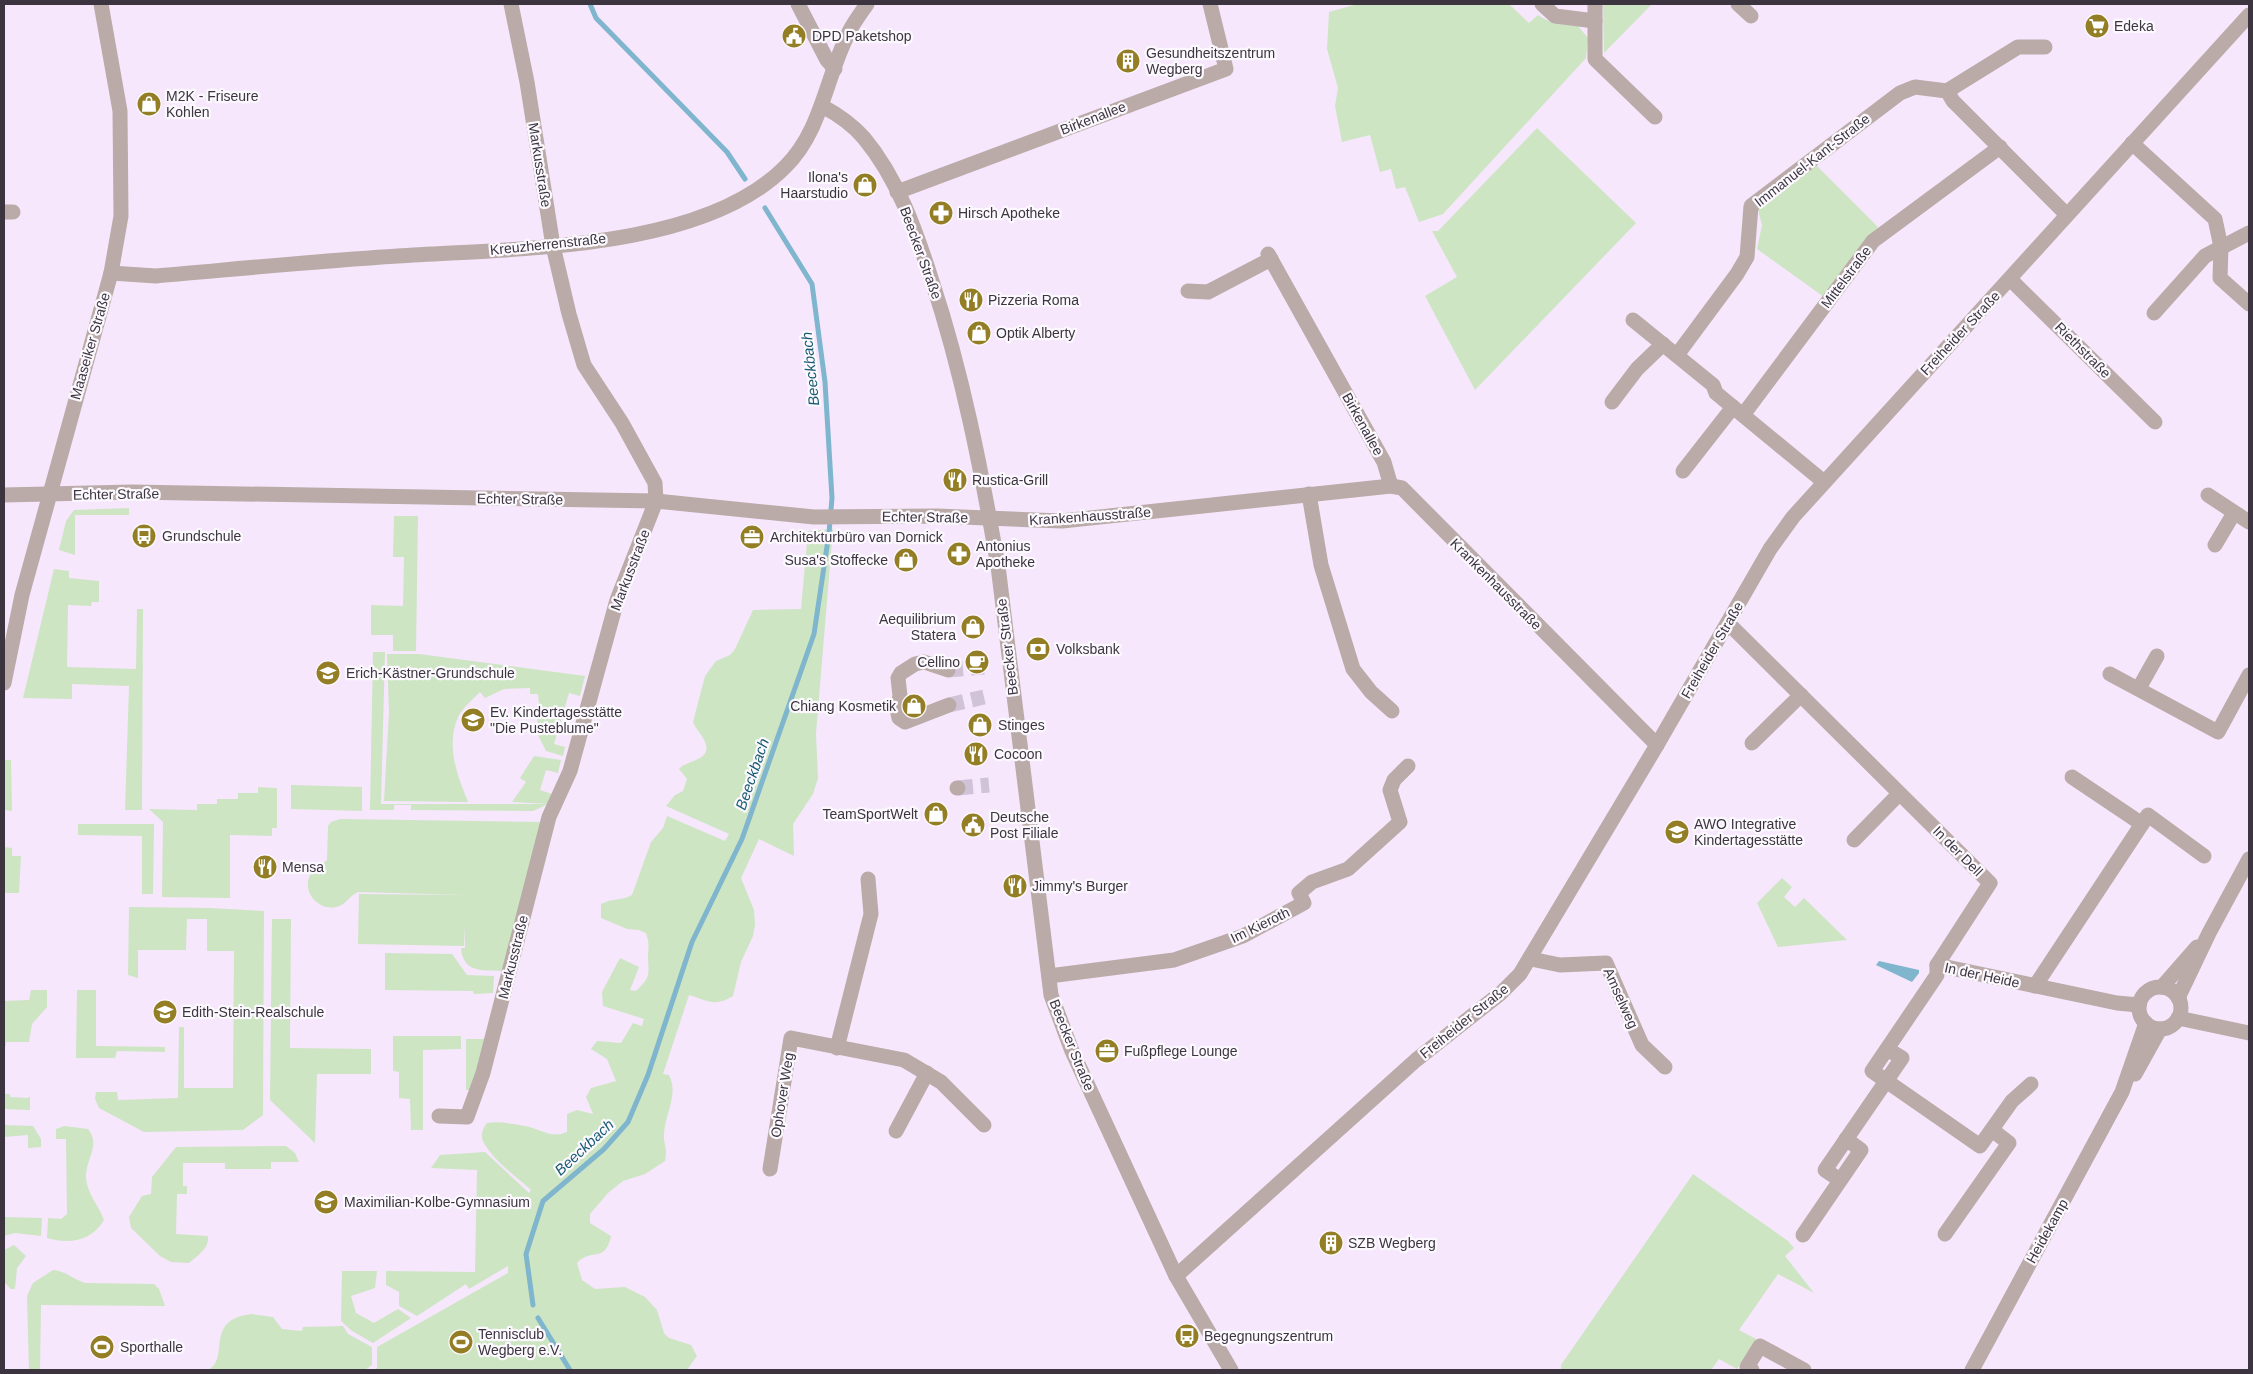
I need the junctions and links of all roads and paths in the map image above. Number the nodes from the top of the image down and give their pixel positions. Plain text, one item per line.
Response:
1 (101, 4) edge
2 (510, 4) edge
3 (798, 4) edge
4 (867, 4) edge
5 (1210, 4) edge
6 (1542, 4) edge
7 (1595, 4) edge
8 (1738, 4) edge
9 (2249, 15) edge
10 (1751, 16) dead end
11 (1594, 21) junction
12 (2045, 47) dead end
13 (836, 69) junction
14 (1946, 90) junction
15 (822, 106) junction
16 (1655, 117) dead end
17 (2132, 143) junction
18 (2000, 148) junction
19 (897, 192) junction
20 (2067, 215) junction
21 (2249, 233) edge
22 (553, 246) junction
23 (2220, 247) junction
24 (111, 273) junction
25 (2010, 279) junction
26 (1188, 291) dead end
27 (2249, 304) edge
28 (2154, 313) dead end
29 (1633, 320) dead end
30 (1663, 344) junction
31 (1677, 355) junction
32 (1612, 402) dead end
33 (1738, 411) junction
34 (2155, 422) dead end
35 (1683, 471) dead end
36 (1824, 482) junction
37 (1391, 486) junction
38 (1309, 494) junction
39 (4, 495) edge
40 (50, 495) junction
41 (2208, 495) dead end
42 (656, 502) junction
43 (2234, 513) junction
44 (991, 519) junction
45 (2249, 522) edge
46 (2215, 545) dead end
47 (1728, 623) junction
48 (2157, 656) dead end
49 (948, 670) tunnel mouth
50 (2110, 674) dead end
51 (2249, 675) edge
52 (4, 683) edge
53 (2139, 688) junction
54 (1800, 695) junction
55 (949, 705) tunnel mouth
56 (1392, 711) dead end
57 (1752, 743) dead end
58 (1657, 745) junction
59 (1408, 766) dead end
60 (2072, 777) dead end
61 (1899, 794) junction
62 (2142, 824) junction
63 (1854, 840) dead end
64 (2204, 856) dead end
65 (2249, 859) edge
66 (868, 879) dead end
67 (2209, 933) junction
68 (1531, 959) junction
69 (1938, 966) junction
70 (1049, 976) junction
71 (2035, 986) junction
72 (2162, 987) junction
73 (2178, 998) junction
74 (2139, 1005) junction
75 (2178, 1018) junction
76 (2146, 1023) junction
77 (2160, 1029) junction
78 (2249, 1033) edge
79 (837, 1048) junction
80 (1665, 1067) dead end
81 (927, 1073) junction
82 (1886, 1081) junction
83 (2031, 1084) dead end
84 (2122, 1092) junction
85 (439, 1116) dead end
86 (984, 1125) dead end
87 (1992, 1130) junction
88 (896, 1131) dead end
89 (1980, 1146) junction
90 (1997, 1160) junction
91 (770, 1169) dead end
92 (1946, 1234) dead end
93 (1803, 1235) dead end
94 (1176, 1276) junction
95 (1231, 1370) edge
96 (1752, 1370) edge
97 (1804, 1370) edge
98 (1972, 1370) edge

1 - 24 street, Maaseiker Straße
2 - 22 street, Markusstraße
3 - 13 street
4 - 13 street, Kreuzherrenstraße
5 - 19 street, Birkenallee
6 - 11 street
7 - 11 street
8 - 10 street
9 - 17 street, Freiheider Straße
11 - 16 street
12 - 14 street
13 - 15 street, Kreuzherrenstraße
14 - 18 street
14 - 31 street, Immanuel-Kant-Straße
15 - 19 street, Beecker Straße
15 - 22 street, Kreuzherrenstraße
17 - 20 street, Freiheider Straße
17 - 23 street
18 - 20 street
18 - 33 street, Mittelstraße
19 - 44 street, Beecker Straße
20 - 25 street, Freiheider Straße
21 - 23 street
22 - 24 street, Kreuzherrenstraße
22 - 42 street, Markusstraße
23 - 27 street
23 - 28 street
24 - 40 street, Maaseiker Straße
25 - 34 street, Riethstraße
25 - 36 street, Freiheider Straße
26 - 37 street, Birkenallee
29 - 30 street
30 - 31 street
30 - 32 street
31 - 33 street
33 - 35 street, Mittelstraße
33 - 36 street
36 - 47 street, Freiheider Straße
37 - 38 street, Krankenhausstraße
37 - 58 street, Krankenhausstraße
38 - 44 street, Krankenhausstraße
38 - 56 street
39 - 40 street, Echter Straße
40 - 42 street, Echter Straße
40 - 52 street, Maaseiker Straße
41 - 43 street
42 - 44 street, Echter Straße
42 - 85 street, Markusstraße
43 - 45 street
43 - 46 street
44 - 70 street, Beecker Straße
47 - 54 street, In der Dell
47 - 58 street, Freiheider Straße
48 - 53 street
49 - 55 street
50 - 53 street
51 - 53 street
54 - 57 street
54 - 61 street, In der Dell
58 - 68 street, Freiheider Straße
59 - 70 street, Im Kieroth
60 - 62 street
61 - 63 street
61 - 69 street, In der Dell
62 - 64 street
62 - 71 street, In der Heide
65 - 67 street
66 - 79 street
67 - 72 street
67 - 73 street
68 - 80 street, Amselweg
68 - 94 street, Freiheider Straße
69 - 71 street, In der Heide
69 - 82 street, In der Heide
70 - 94 street, Beecker Straße
71 - 74 street, In der Heide
72 - 73 street
72 - 74 street
73 - 75 street
74 - 76 street
75 - 77 street
75 - 78 street
76 - 77 street
76 - 84 street, Heidekamp
77 - 84 street, Heidekamp
79 - 81 street, Ophover Weg
79 - 91 street, Ophover Weg
81 - 86 street, Ophover Weg
81 - 88 street
82 - 89 street, In der Heide
82 - 93 street
83 - 87 street
84 - 98 street, Heidekamp
87 - 89 street
87 - 90 street
89 - 90 street, In der Heide
90 - 92 street
94 - 95 street, Beecker Straße
96 - 97 street

